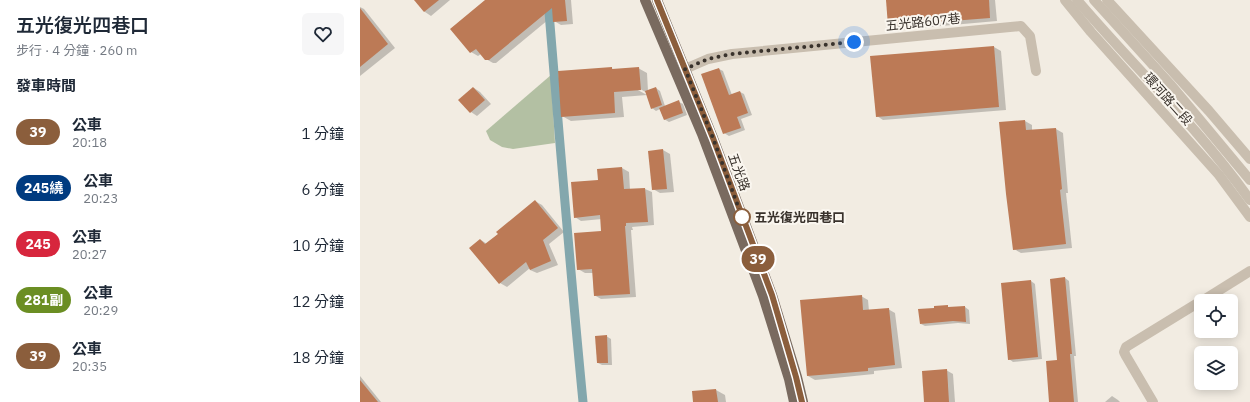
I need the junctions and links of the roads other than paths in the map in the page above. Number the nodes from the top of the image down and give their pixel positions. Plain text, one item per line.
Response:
1 (645, 0) edge
2 (657, 0) edge
3 (1065, 0) edge
4 (1077, 0) edge
5 (1094, 0) edge
6 (1107, 0) edge
7 (685, 69) junction
8 (1036, 71) dead end
9 (1250, 159) edge
10 (1250, 180) edge
11 (1250, 200) edge
12 (1250, 217) edge
13 (1250, 272) edge
14 (1213, 294) edge
15 (1194, 305) edge
16 (794, 402) edge
17 (802, 402) edge
18 (1153, 402) edge

1 - 16 main road, 五光路
2 - 7 main road, 五光路
3 - 12 street, 環河路二段
4 - 11 street, 環河路二段
5 - 10 street, 環河路二段
6 - 9 street, 環河路二段
7 - 8 street, 五光路607巷
7 - 17 main road, 五光路
13 - 14 street
15 - 18 street

